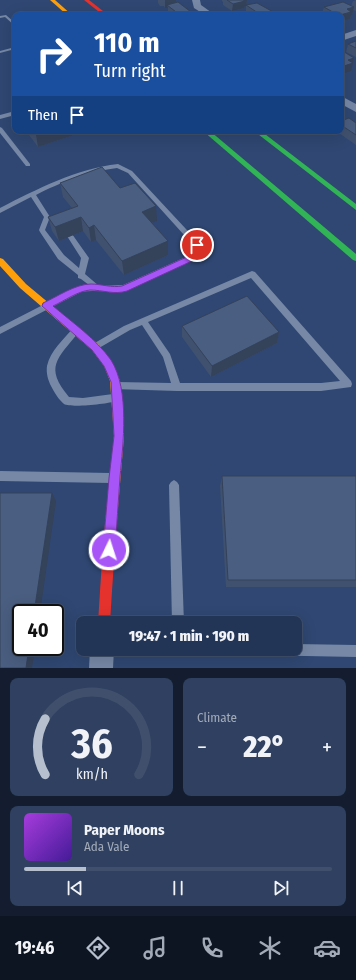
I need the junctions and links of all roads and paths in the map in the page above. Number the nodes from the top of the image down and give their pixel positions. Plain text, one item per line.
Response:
1 (52, 0) edge
2 (86, 0) edge
3 (196, 0) edge
4 (66, 12) edge
5 (102, 12) edge
6 (206, 12) edge
7 (0, 17) edge
8 (12, 22) edge
9 (356, 33) edge
10 (344, 37) edge
11 (12, 49) edge
12 (0, 52) edge
13 (344, 101) edge
14 (356, 109) edge
15 (12, 114) edge
16 (0, 117) edge
17 (0, 129) edge
18 (210, 134) edge
19 (260, 134) edge
20 (28, 165) dead end
21 (32, 194) junction
22 (356, 208) edge
23 (0, 211) edge
24 (304, 215) junction
25 (70, 236) edge
26 (356, 258) edge
27 (0, 260) edge
28 (356, 266) edge
29 (81, 276) junction
30 (96, 287) junction
31 (46, 306) junction
32 (143, 321) junction
33 (76, 330) junction
34 (0, 331) edge
35 (95, 347) junction
36 (116, 386) junction
37 (177, 387) junction
38 (116, 398) junction
39 (0, 476) edge
40 (114, 478) junction
41 (174, 485) dead end
42 (104, 616) edge
43 (178, 616) edge
44 (302, 650) edge
45 (356, 651) edge
46 (102, 656) edge
47 (101, 668) edge

1 - 4 main road
2 - 5 main road
3 - 6 street
7 - 8 lane
9 - 10 street
11 - 12 lane
13 - 14 street
15 - 16 lane
17 - 20 lane
18 - 24 main road
19 - 22 main road
21 - 23 lane
21 - 29 lane
21 - 30 lane
24 - 26 main road
24 - 28 main road
25 - 29 lane
27 - 31 main road
29 - 30 lane
30 - 31 lane
31 - 33 main road
31 - 34 lane
32 - 35 lane
32 - 37 lane
32 - 37 lane
33 - 35 main road
33 - 38 lane
35 - 36 main road
36 - 37 lane
36 - 38 main road
38 - 40 main road
39 - 40 lane
40 - 42 main road
41 - 43 lane
44 - 45 lane
46 - 47 street

